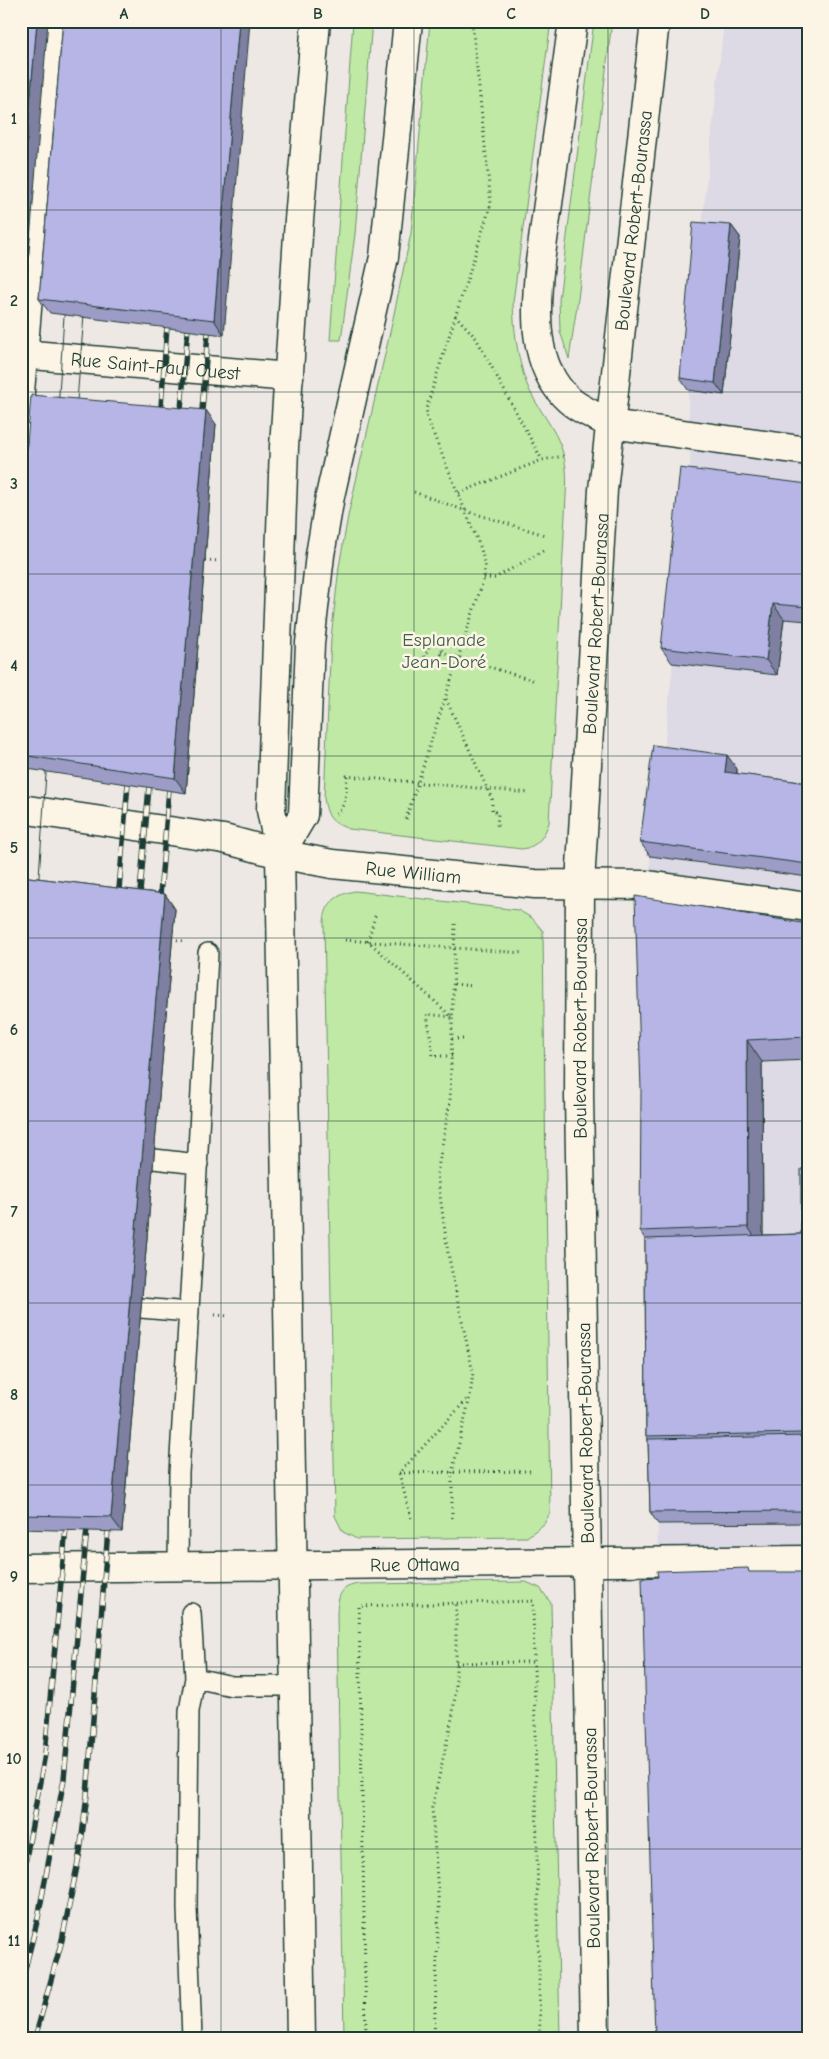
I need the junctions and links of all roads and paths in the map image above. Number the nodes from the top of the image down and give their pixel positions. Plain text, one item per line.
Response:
1 (56, 21) edge
2 (316, 21) edge
3 (408, 21) edge
4 (472, 21) edge
5 (573, 21) edge
6 (654, 21) edge
7 (455, 315) junction
8 (25, 355) edge
9 (289, 376) junction
10 (610, 424) junction
11 (21, 433) edge
12 (808, 451) edge
13 (564, 456) dead end
14 (542, 460) junction
15 (414, 492) dead end
16 (458, 493) junction
17 (466, 511) junction
18 (545, 534) dead end
19 (543, 551) dead end
20 (205, 560) dead end
21 (219, 561) dead end
22 (484, 578) junction
23 (433, 634) dead end
24 (430, 641) junction
25 (441, 652) junction
26 (425, 657) junction
27 (459, 659) junction
28 (423, 662) dead end
29 (534, 681) dead end
30 (446, 698) junction
31 (418, 782) junction
32 (487, 789) junction
33 (530, 793) dead end
34 (21, 809) edge
35 (341, 810) dead end
36 (406, 819) dead end
37 (497, 829) dead end
38 (280, 854) junction
39 (580, 884) junction
40 (808, 907) edge
41 (375, 916) dead end
42 (455, 924) dead end
43 (345, 940) dead end
44 (368, 941) junction
45 (454, 948) junction
46 (208, 953) dead end
47 (524, 953) dead end
48 (453, 984) junction
49 (473, 986) dead end
50 (452, 1017) junction
51 (452, 1039) junction
52 (466, 1039) dead end
53 (452, 1056) junction
54 (154, 1159) dead end
55 (198, 1164) junction
56 (141, 1308) dead end
57 (189, 1312) junction
58 (470, 1397) junction
59 (531, 1471) dead end
60 (399, 1473) junction
61 (452, 1473) junction
62 (411, 1518) dead end
63 (452, 1518) dead end
64 (808, 1560) edge
65 (587, 1561) junction
66 (293, 1564) junction
67 (178, 1565) junction
68 (21, 1568) edge
69 (456, 1603) junction
70 (191, 1613) dead end
71 (533, 1662) junction
72 (456, 1663) junction
73 (195, 1678) junction
74 (296, 1686) junction
75 (192, 2038) edge
76 (301, 2038) edge
77 (366, 2038) edge
78 (434, 2038) edge
79 (540, 2038) edge
80 (595, 2038) edge

1 - 8 lane
2 - 9 main road
3 - 38 main road
4 - 7 path
5 - 10 main road
6 - 10 main road, Boulevard Robert-Bourassa
7 - 14 path
7 - 16 path
8 - 9 main road, Rue Saint-Paul Ouest
8 - 11 lane
9 - 38 main road
10 - 12 main road
10 - 39 main road, Boulevard Robert-Bourassa
13 - 14 path
14 - 16 path
15 - 17 path
16 - 17 path
17 - 18 path
17 - 22 path
19 - 22 path
20 - 21 path
22 - 27 path
23 - 24 path
24 - 25 path
24 - 26 path
25 - 26 path
25 - 27 path
26 - 28 path
27 - 29 path
27 - 30 path
30 - 31 path
30 - 32 path
31 - 32 path
31 - 35 path
31 - 36 path
32 - 33 path
32 - 37 path
34 - 38 main road, Rue William
38 - 39 main road, Rue William
38 - 66 main road
39 - 40 main road, Rue William
39 - 65 main road, Boulevard Robert-Bourassa
41 - 44 path
42 - 45 path
43 - 44 path
44 - 45 path
44 - 50 path
45 - 47 path
45 - 48 path
46 - 55 lane
48 - 49 path
48 - 50 path
50 - 51 path
50 - 53 path
51 - 52 path
51 - 53 path
53 - 58 path
54 - 55 lane
55 - 57 lane
56 - 57 lane
57 - 67 lane
58 - 60 path
58 - 61 path
59 - 61 path
60 - 61 path
60 - 62 path
61 - 63 path
64 - 65 main road, Rue Ottawa
65 - 66 main road, Rue Ottawa
65 - 80 main road, Boulevard Robert-Bourassa
66 - 67 main road, Rue Ottawa
66 - 74 main road
67 - 68 main road, Rue Ottawa
69 - 71 path
69 - 72 path
69 - 77 path
70 - 73 lane
71 - 72 path
71 - 79 path
72 - 78 path
73 - 74 lane
73 - 75 lane
74 - 76 main road

